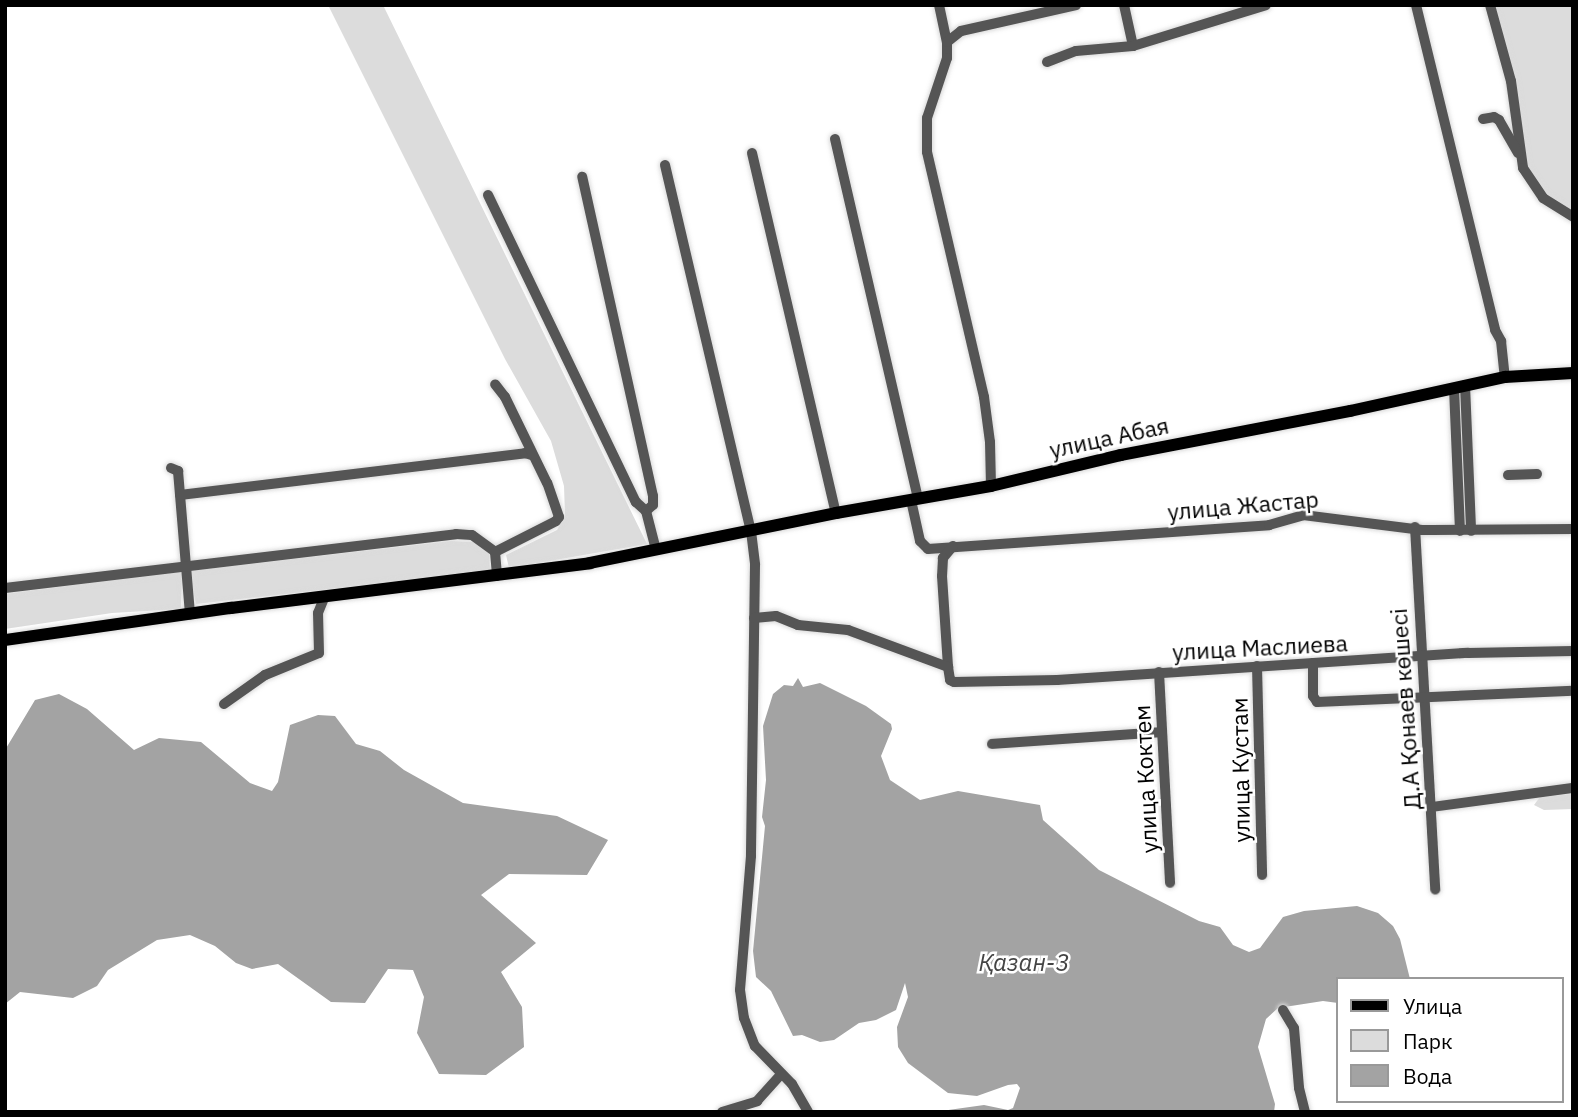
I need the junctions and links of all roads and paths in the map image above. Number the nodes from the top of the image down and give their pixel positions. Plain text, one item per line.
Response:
1 (939, 5) edge
2 (1076, 5) edge
3 (1124, 5) edge
4 (1266, 5) edge
5 (1416, 5) edge
6 (1490, 5) edge
7 (947, 42) junction
8 (1133, 46) junction
9 (1047, 62) dead end
10 (1482, 119) dead end
11 (835, 139) dead end
12 (752, 153) dead end
13 (1519, 153) junction
14 (665, 165) dead end
15 (582, 177) dead end
16 (488, 195) dead end
17 (1573, 217) edge
18 (1573, 373) edge
19 (1505, 377) junction
20 (495, 384) dead end
21 (1459, 387) junction
22 (531, 455) junction
23 (171, 468) dead end
24 (1537, 474) dead end
25 (1508, 475) dead end
26 (991, 486) junction
27 (180, 495) junction
28 (915, 499) junction
29 (646, 511) junction
30 (836, 513) junction
31 (1415, 527) junction
32 (1573, 529) edge
33 (751, 531) junction
34 (1465, 531) junction
35 (953, 546) junction
36 (656, 550) junction
37 (495, 552) junction
38 (186, 566) junction
39 (498, 576) junction
40 (5, 588) edge
41 (325, 596) junction
42 (190, 615) junction
43 (754, 618) junction
44 (5, 640) edge
45 (1573, 651) edge
46 (1423, 656) junction
47 (1313, 663) junction
48 (1257, 666) junction
49 (948, 667) junction
50 (1159, 672) junction
51 (1573, 691) edge
52 (1425, 696) junction
53 (224, 704) dead end
54 (1162, 732) junction
55 (992, 744) dead end
56 (1573, 788) edge
57 (1432, 807) junction
58 (1262, 874) dead end
59 (1170, 883) dead end
60 (1435, 889) dead end
61 (1283, 1010) dead end
62 (781, 1074) junction
63 (722, 1112) edge
64 (808, 1112) edge
65 (1305, 1112) edge

1 - 7 street
2 - 7 street
3 - 8 street
4 - 8 street
5 - 19 street
6 - 13 street
7 - 26 street
8 - 9 street
10 - 13 street
11 - 28 street
12 - 30 street
13 - 17 street
14 - 33 street
15 - 29 street
16 - 29 street
18 - 19 main road, улица Абая
19 - 21 main road, улица Абая
20 - 22 street
21 - 26 main road, улица Абая
21 - 34 street
22 - 27 street
22 - 37 street
23 - 27 street
24 - 25 street
26 - 28 main road, улица Абая
27 - 38 street
28 - 30 main road, улица Абая
28 - 35 street, улица Жастар
29 - 36 street
30 - 33 main road, улица Абая
31 - 34 street, улица Жастар
31 - 35 street, улица Жастар
31 - 46 street, Д.А Қонаев көшесі
32 - 34 street, улица Жастар
33 - 36 main road, улица Абая
33 - 43 street
35 - 49 street
36 - 39 main road, улица Абая
37 - 38 street
37 - 39 street
38 - 40 street
38 - 42 street
39 - 41 main road, улица Абая
41 - 42 main road, улица Абая
41 - 53 street
42 - 44 main road, улица Абая
43 - 49 street
43 - 62 street
45 - 46 street, улица Маслиева
46 - 47 street, улица Маслиева
46 - 52 street, Д.А Қонаев көшесі
47 - 48 street, улица Маслиева
47 - 52 street
48 - 50 street, улица Маслиева
48 - 58 street, улица Кустам
49 - 50 street, улица Маслиева
50 - 54 street, улица Коктем
51 - 52 street
52 - 57 street, Д.А Қонаев көшесі
54 - 55 street
54 - 59 street, улица Коктем
56 - 57 street
57 - 60 street, Д.А Қонаев көшесі
61 - 65 street
62 - 63 street
62 - 64 street

